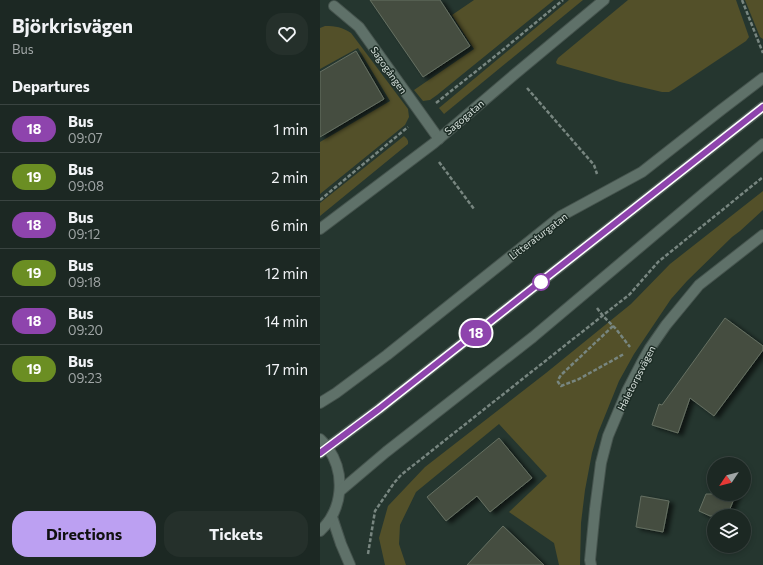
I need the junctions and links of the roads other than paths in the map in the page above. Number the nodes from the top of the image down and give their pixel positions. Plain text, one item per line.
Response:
1 (604, 0) edge
2 (334, 6) dead end
3 (763, 78) edge
4 (763, 107) edge
5 (439, 139) junction
6 (763, 144) edge
7 (320, 229) edge
8 (763, 235) edge
9 (320, 403) edge
10 (320, 439) edge
11 (324, 450) edge
12 (340, 491) junction
13 (332, 517) junction
14 (320, 532) edge
15 (350, 565) edge
16 (591, 565) edge

1 - 5 street, Sagogatan
2 - 5 street, Sagogången
3 - 9 street, Litteraturgatan
4 - 11 street
5 - 7 street, Sagogatan
6 - 12 street
8 - 16 street, Haletorpsvägen
10 - 11 street
11 - 12 street
12 - 13 street
13 - 14 street
13 - 15 street

